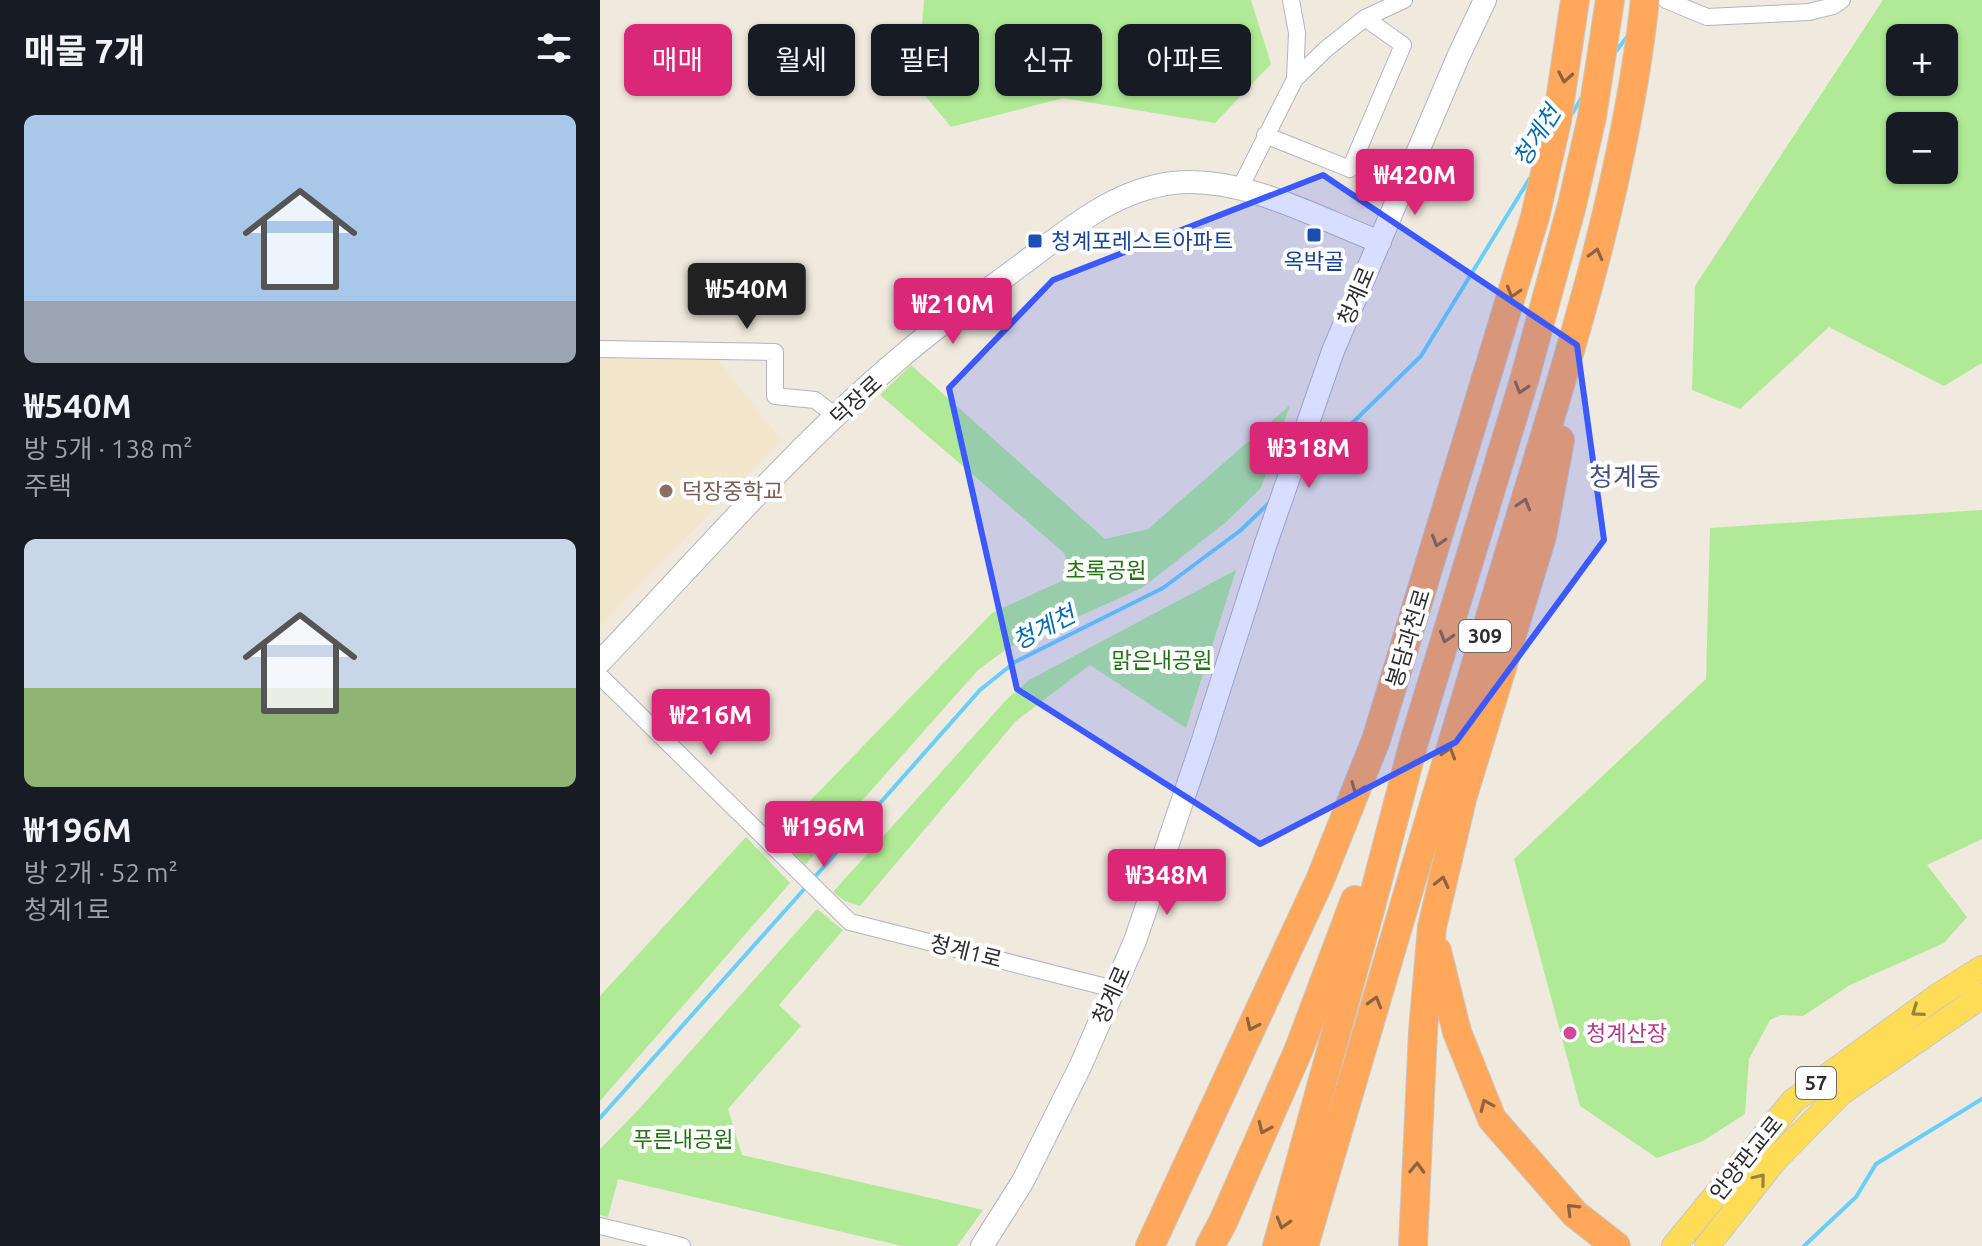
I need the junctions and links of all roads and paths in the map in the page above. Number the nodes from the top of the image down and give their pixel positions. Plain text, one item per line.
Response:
1 (1291, 0) edge
2 (1404, 0) edge
3 (1485, 0) edge
4 (1575, 0) edge
5 (1610, 0) edge
6 (1842, 0) edge
7 (1661, 2) edge
8 (1365, 18) junction
9 (1295, 79) junction
10 (1265, 135) junction
11 (1240, 188) junction
12 (1380, 242) junction
13 (1572, 345) junction
14 (600, 349) edge
15 (837, 417) junction
16 (600, 662) edge
17 (600, 676) edge
18 (1414, 742) junction
19 (1432, 927) junction
20 (1982, 968) edge
21 (1114, 989) junction
22 (1982, 996) edge
23 (1353, 1077) junction
24 (600, 1226) edge
25 (1216, 1238) edge
26 (1679, 1241) edge
27 (1709, 1243) edge
28 (682, 1246) edge
29 (982, 1246) edge
30 (1150, 1246) edge
31 (1277, 1246) edge
32 (1304, 1246) edge
33 (1323, 1246) edge
34 (1413, 1246) edge
35 (1616, 1246) edge

1 - 9 street
2 - 8 street
3 - 12 street, 청계로
4 -> 30 highway, 봉담과천로
5 -> 18 highway, 봉담과천로 / 309
6 - 7 street
13 -> 7 highway, 309
8 - 9 street
8 - 10 street
9 - 10 street
10 - 11 street
11 - 12 street, 덕장로
11 - 15 street, 덕장로
12 - 21 street, 청계로
19 -> 13 highway
23 -> 13 highway, 309
14 - 15 street
15 - 16 street, 덕장로
17 - 21 street, 청계1로
18 -> 25 highway
18 -> 31 highway, 봉담과천로 / 309
34 -> 19 highway
35 -> 19 highway
20 -> 26 main road, 안양판교로 / 57
21 - 29 street, 청계로
27 -> 22 main road, 안양판교로 / 57
23 - 32 highway, 309
23 - 33 highway
24 - 28 street

